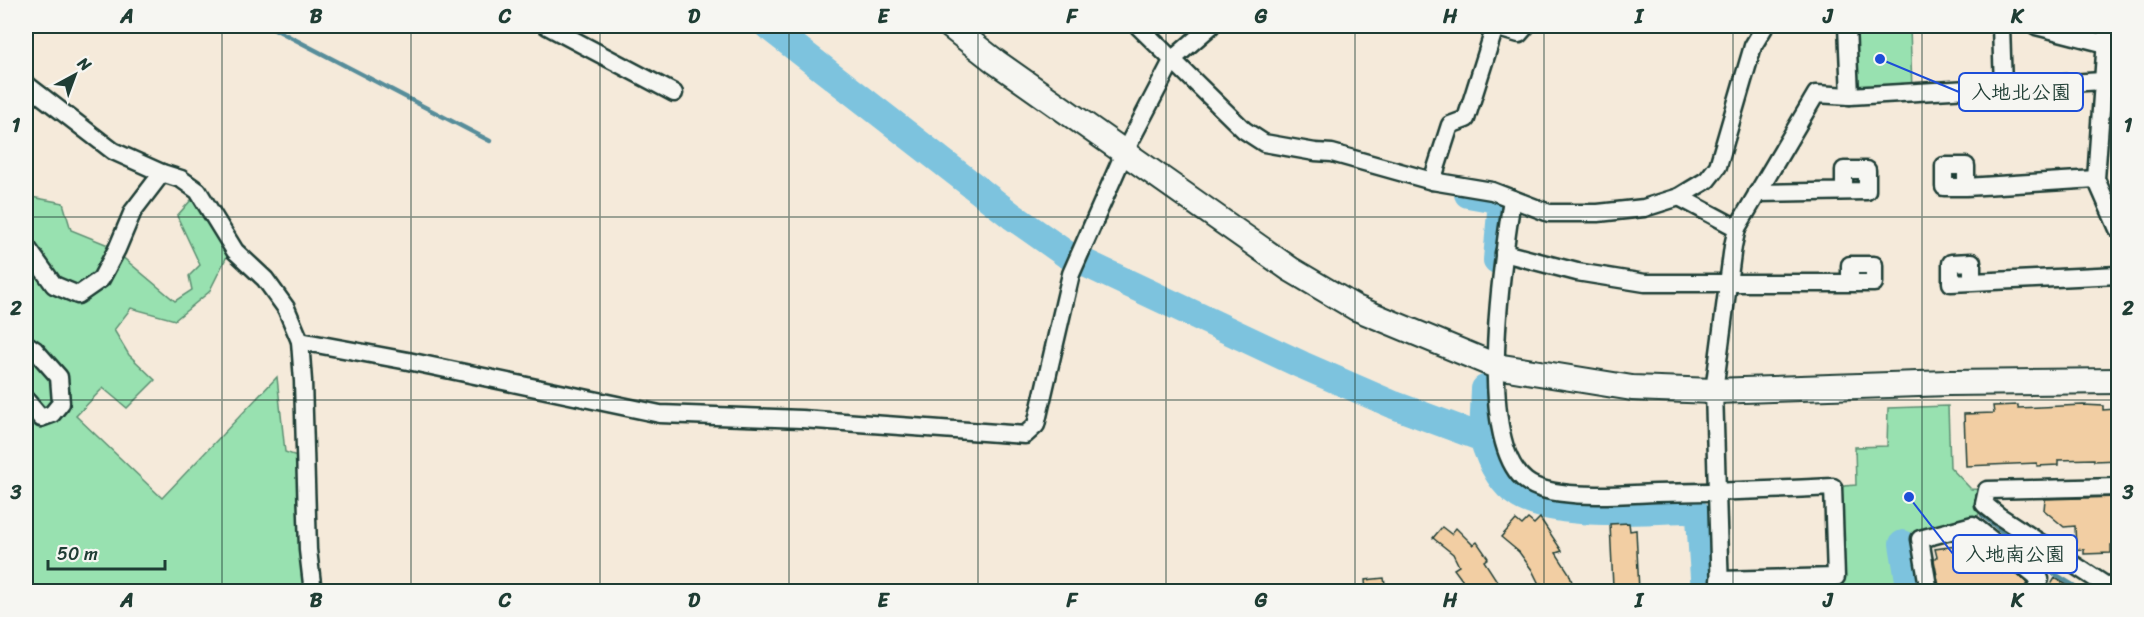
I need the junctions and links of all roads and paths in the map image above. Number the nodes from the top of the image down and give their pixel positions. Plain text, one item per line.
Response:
1 (547, 26) edge
2 (951, 26) edge
3 (1138, 26) edge
4 (1211, 26) edge
5 (1493, 26) edge
6 (1526, 26) edge
7 (1765, 26) edge
8 (1847, 26) edge
9 (2001, 26) edge
10 (2036, 26) edge
11 (2107, 26) edge
12 (2106, 44) junction
13 (1173, 59) junction
14 (2103, 81) junction
15 (26, 84) edge
16 (2003, 87) junction
17 (674, 93) dead end
18 (1850, 96) junction
19 (2110, 104) edge
20 (1125, 151) junction
21 (162, 173) junction
22 (2096, 179) junction
23 (1432, 181) junction
24 (1966, 187) dead end
25 (1844, 191) dead end
26 (1757, 193) junction
27 (1679, 197) junction
28 (1512, 199) junction
29 (2117, 220) edge
30 (1737, 228) junction
31 (26, 246) edge
32 (1504, 253) junction
33 (2118, 275) edge
34 (1972, 282) dead end
35 (1850, 283) dead end
36 (1728, 284) junction
37 (300, 341) junction
38 (26, 344) edge
39 (1496, 366) junction
40 (2118, 381) edge
41 (1714, 391) junction
42 (26, 400) edge
43 (2118, 487) edge
44 (1717, 492) junction
45 (1719, 586) edge
46 (313, 591) edge
47 (1929, 591) edge
48 (2034, 591) edge
49 (2116, 591) edge

1 - 17 street
2 - 20 street
3 - 13 street
4 - 13 street
5 - 6 street
5 - 23 street
7 - 27 street
8 - 18 street
9 - 16 street
10 - 12 street
11 - 12 street
12 - 14 street
13 - 20 street
13 - 23 street
14 - 16 street
14 - 19 street
15 - 21 street
16 - 18 street
18 - 26 street
19 - 22 street
20 - 37 street
20 - 39 street
21 - 31 street
21 - 37 street
22 - 24 street
22 - 29 street
23 - 28 street
25 - 26 street
26 - 30 street
27 - 28 street
27 - 30 street
28 - 32 street
30 - 36 street
32 - 36 street
32 - 39 street
33 - 34 street
35 - 36 street
36 - 41 street
37 - 46 street
38 - 42 street
39 - 41 street
39 - 44 street
40 - 41 street
41 - 44 street
43 - 49 street
44 - 45 street
44 - 45 street
47 - 48 street

